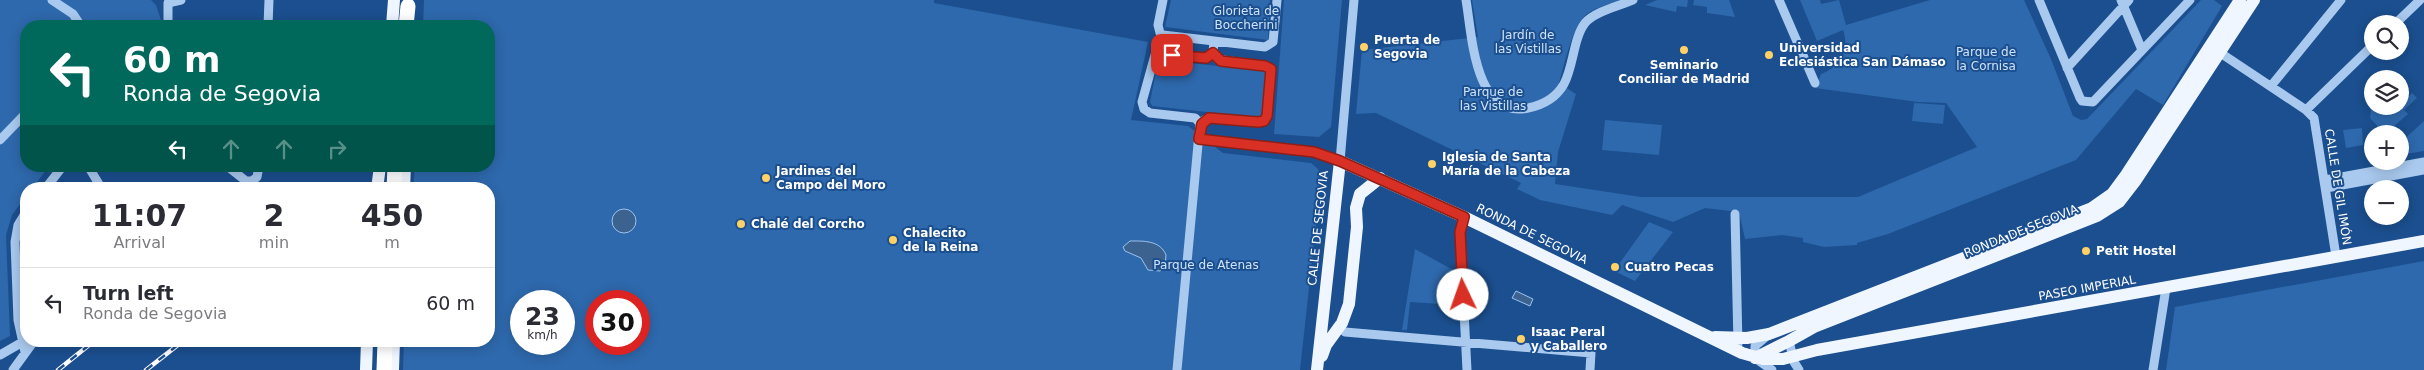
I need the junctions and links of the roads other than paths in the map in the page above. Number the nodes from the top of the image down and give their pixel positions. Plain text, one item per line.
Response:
1 (52, 0) edge
2 (181, 0) edge
3 (270, 0) edge
4 (1163, 0) edge
5 (1277, 0) edge
6 (1354, 0) edge
7 (1466, 0) edge
8 (1633, 0) edge
9 (1780, 0) edge
10 (2039, 0) edge
11 (2190, 0) edge
12 (2240, 0) edge
13 (2254, 0) edge
14 (2341, 0) edge
15 (2420, 0) edge
16 (166, 1) edge
17 (403, 2) edge
18 (2124, 2) edge
19 (2405, 15) edge
20 (77, 20) edge
21 (168, 20) edge
22 (268, 20) edge
23 (395, 20) edge
24 (406, 20) edge
25 (1214, 41) junction
26 (2142, 50) junction
27 (2219, 52) junction
28 (1213, 53) junction
29 (2364, 54) edge
30 (2066, 68) junction
31 (1815, 83) dead end
32 (2271, 86) junction
33 (2306, 110) junction
34 (20, 119) edge
35 (1199, 134) junction
36 (0, 140) edge
37 (1340, 161) junction
38 (2424, 162) edge
39 (2424, 170) edge
40 (58, 172) edge
41 (234, 172) edge
42 (258, 172) edge
43 (1380, 178) junction
44 (50, 182) edge
45 (245, 182) edge
46 (251, 182) edge
47 (2326, 184) junction
48 (1735, 214) dead end
49 (1464, 217) junction
50 (20, 222) edge
51 (2424, 241) edge
52 (2336, 256) junction
53 (2166, 288) junction
54 (20, 327) edge
55 (1345, 332) dead end
56 (1768, 334) junction
57 (1710, 336) junction
58 (1738, 338) junction
59 (1789, 341) junction
60 (20, 342) edge
61 (1466, 342) junction
62 (25, 347) edge
63 (29, 347) edge
64 (367, 347) edge
65 (377, 347) edge
66 (385, 347) edge
67 (394, 347) edge
68 (25, 352) junction
69 (1742, 353) junction
70 (0, 355) edge
71 (1755, 358) junction
72 (1796, 363) edge
73 (13, 370) edge
74 (366, 370) edge
75 (376, 370) edge
76 (384, 370) edge
77 (393, 370) edge
78 (1176, 370) edge
79 (1317, 370) edge
80 (1467, 370) edge
81 (1590, 370) edge
82 (1772, 370) edge
83 (1788, 370) edge
84 (2153, 370) edge

1 - 20 street
2 - 16 street
3 - 22 street
4 - 25 street
5 - 25 street
6 - 37 street, CALLE DE SEGOVIA
7 - 8 street
9 - 31 street
10 - 30 street
11 - 26 street
12 - 56 main road, RONDA DE SEGOVIA
13 - 27 main road, RONDA DE SEGOVIA
14 - 32 street
15 - 19 street
16 - 21 street
17 - 23 main road
17 - 24 highway
18 - 26 street
18 - 30 street
25 - 28 street
26 - 30 street
27 - 32 street, CALLE DE GIL IMÓN
27 - 59 main road, RONDA DE SEGOVIA
28 - 35 street
28 - 35 street
29 - 33 street
32 - 33 street, CALLE DE GIL IMÓN
33 - 47 street, CALLE DE GIL IMÓN
34 - 36 street
35 - 37 street
35 - 78 street
37 - 43 main road, RONDA DE SEGOVIA
37 - 79 main road, CALLE DE SEGOVIA
38 - 47 street
39 - 47 street
40 - 44 street
41 - 45 street
42 - 46 street
43 - 49 main road, RONDA DE SEGOVIA
43 - 79 main road
47 - 52 street, CALLE DE GIL IMÓN
48 - 58 street
49 - 57 main road, RONDA DE SEGOVIA
49 - 61 street
50 - 54 street
51 - 52 main road, PASEO IMPERIAL
52 - 53 main road, PASEO IMPERIAL
53 - 72 main road, PASEO IMPERIAL
53 - 84 street
55 - 61 street
56 - 58 main road, RONDA DE SEGOVIA
56 - 71 street
57 - 58 main road, RONDA DE SEGOVIA
57 - 69 main road, RONDA DE SEGOVIA
58 - 69 street
59 - 71 main road, RONDA DE SEGOVIA
59 - 72 street
60 - 70 street
61 - 80 street
61 - 81 street
62 - 68 street
63 - 68 street
64 - 74 main road
65 - 75 highway
66 - 76 highway
67 - 77 main road
68 - 73 street
69 - 71 main road, RONDA DE SEGOVIA
71 - 72 main road, PASEO IMPERIAL
71 - 82 street
72 - 83 street

